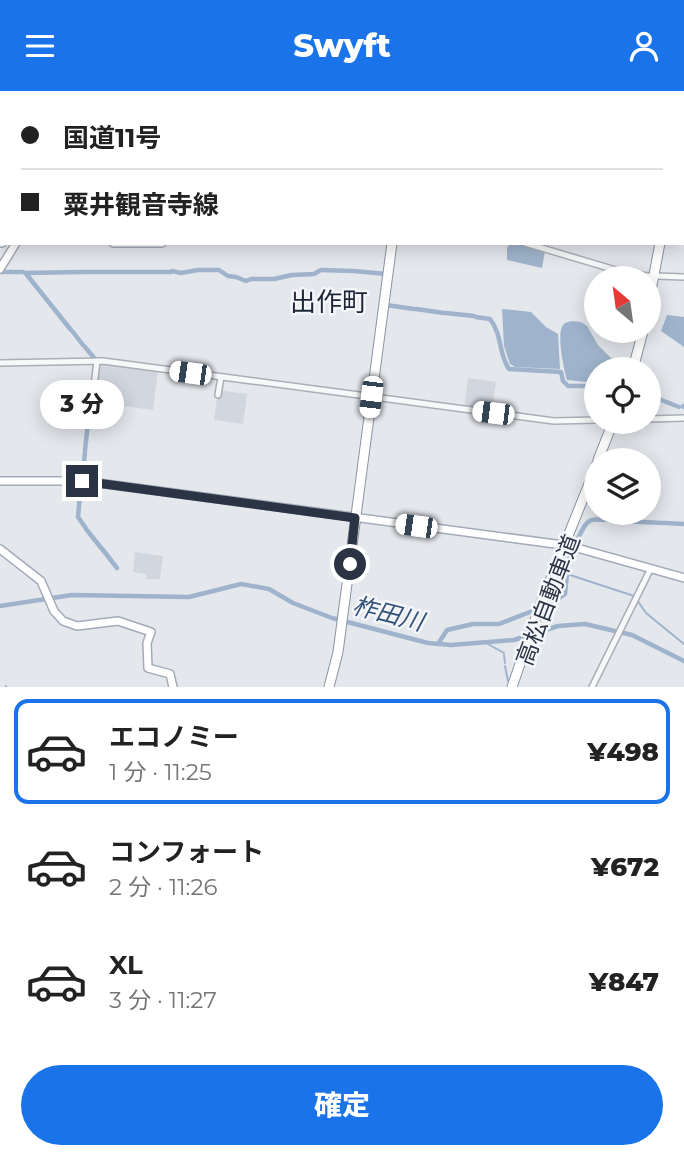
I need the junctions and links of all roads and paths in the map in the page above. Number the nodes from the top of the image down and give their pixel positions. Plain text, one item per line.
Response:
1 (15, 245) edge
2 (392, 245) edge
3 (531, 245) edge
4 (658, 245) edge
5 (658, 245) edge
6 (602, 266) edge
7 (654, 266) edge
8 (654, 266) edge
9 (0, 269) edge
10 (684, 277) edge
11 (662, 278) edge
12 (97, 361) junction
13 (0, 363) edge
14 (221, 377) junction
15 (218, 395) dead end
16 (371, 397) junction
17 (92, 403) dead end
18 (684, 418) edge
19 (661, 419) edge
20 (584, 420) edge
21 (0, 481) edge
22 (584, 500) edge
23 (584, 506) edge
24 (355, 518) junction
25 (0, 549) edge
26 (651, 568) junction
27 (684, 578) edge
28 (543, 603) junction
29 (173, 687) edge
30 (330, 687) edge
31 (514, 687) edge
32 (592, 687) edge

1 - 9 main road
2 - 16 highway
3 - 6 street
4 - 7 highway
5 - 8 highway
10 - 11 street
12 - 13 street
12 - 14 street
12 - 17 street
14 - 15 street
14 - 16 street
16 - 20 street
16 - 24 highway
18 - 19 street
21 - 24 main road
22 - 28 highway, 高松自動車道
23 - 28 highway, 高松自動車道
24 - 26 main road
24 - 30 highway
25 - 29 main road
26 - 27 main road
26 - 32 street
28 - 31 highway, 高松自動車道

